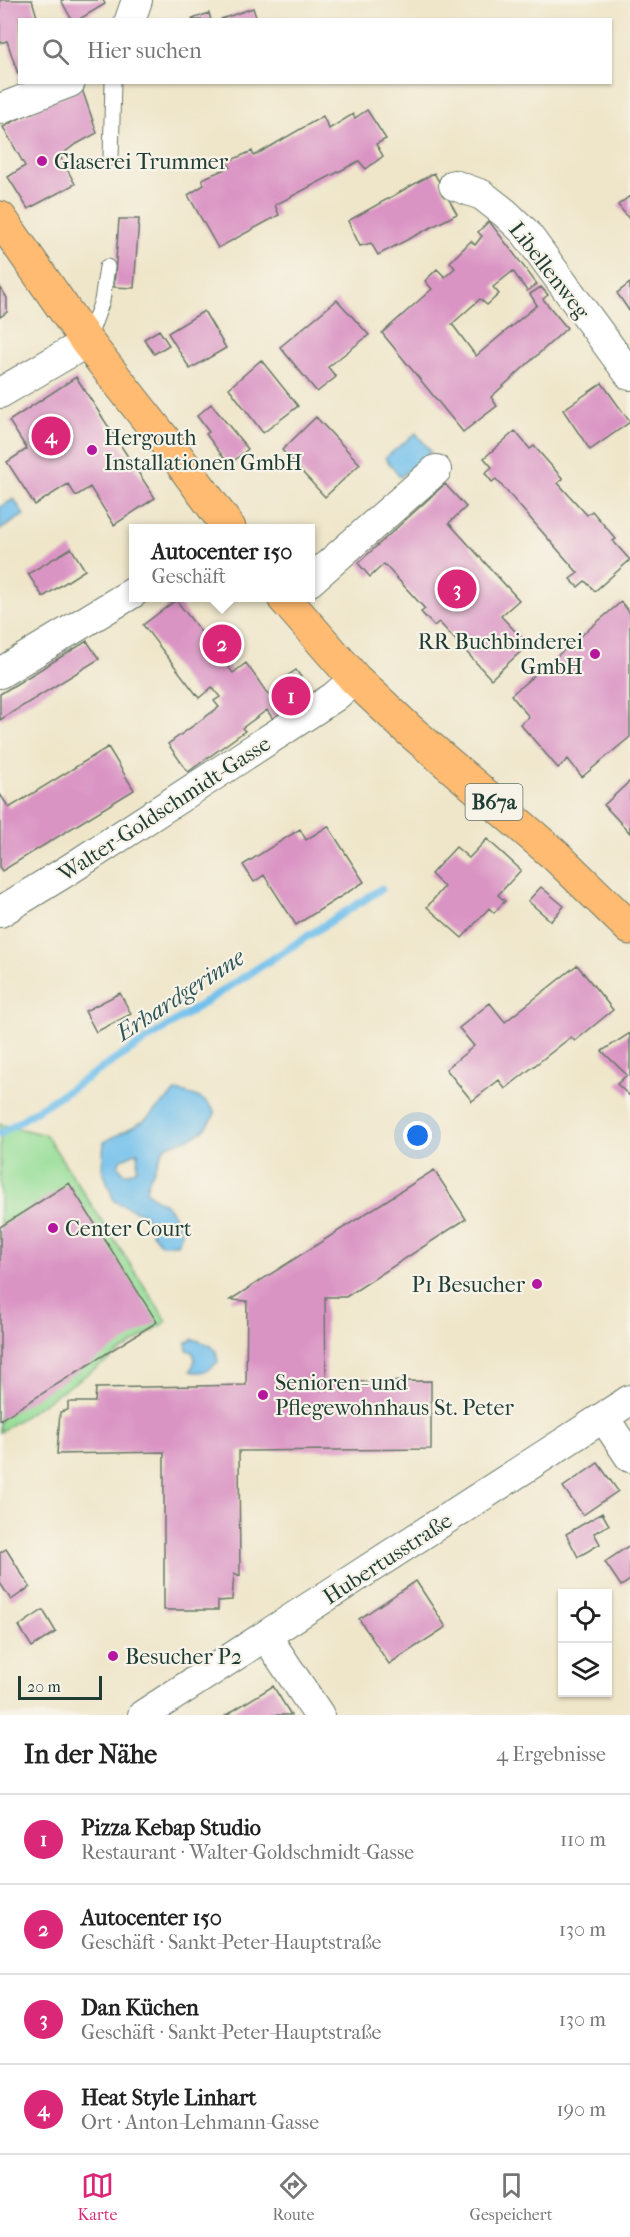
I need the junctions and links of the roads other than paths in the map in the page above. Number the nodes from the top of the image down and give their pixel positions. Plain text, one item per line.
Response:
1 (137, 0) edge
2 (131, 18) edge
3 (65, 84) edge
4 (112, 84) edge
5 (0, 109) edge
6 (111, 158) dead end
7 (454, 185) dead end
8 (0, 218) edge
9 (106, 267) dead end
10 (87, 342) junction
11 (630, 375) edge
12 (0, 393) edge
13 (436, 470) dead end
14 (225, 524) edge
15 (315, 575) edge
16 (129, 595) edge
17 (299, 602) edge
18 (0, 673) edge
19 (355, 679) junction
20 (0, 912) edge
21 (630, 928) edge
22 (630, 1400) edge
23 (604, 1418) junction
24 (630, 1457) edge
25 (266, 1636) junction
26 (143, 1715) edge
27 (319, 1715) edge

1 - 2 street
3 - 5 street
4 - 6 lane
7 - 11 street, Libellenweg
8 - 10 main road
9 - 10 lane
10 - 12 street
10 - 14 main road
13 - 15 street
16 - 18 street
17 - 19 main road, B67a
19 - 20 street, Walter-Goldschmidt-Gasse
19 - 21 main road, B67a
22 - 23 street, Hubertusstraße
23 - 24 street
23 - 25 street, Hubertusstraße
25 - 26 street, Hubertusstraße
25 - 27 street

